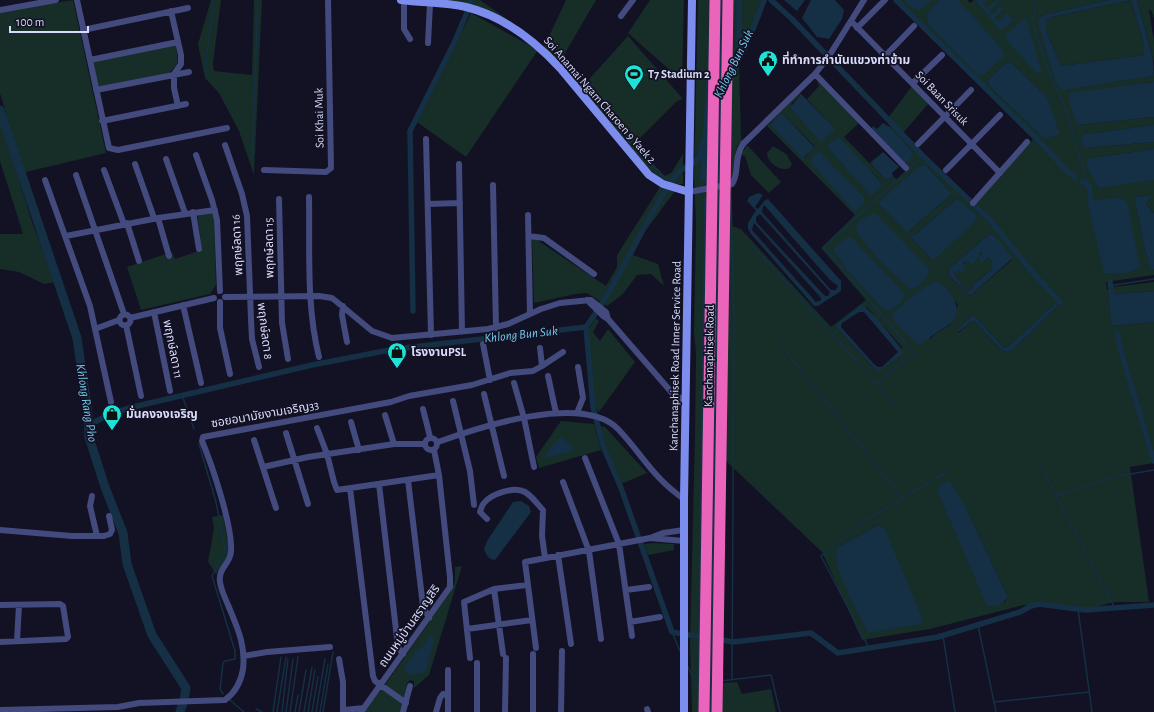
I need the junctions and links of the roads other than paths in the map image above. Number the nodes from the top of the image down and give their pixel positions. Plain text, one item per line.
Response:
1 (56, 0) edge
2 (77, 0) edge
3 (328, 0) edge
4 (401, 0) edge
5 (404, 0) edge
6 (633, 0) edge
7 (692, 0) edge
8 (715, 0) edge
9 (728, 0) edge
10 (864, 0) edge
11 (886, 0) edge
12 (430, 4) junction
13 (188, 8) dead end
14 (0, 10) edge
15 (171, 12) junction
16 (621, 16) dead end
17 (851, 21) junction
18 (914, 26) dead end
19 (857, 28) junction
20 (83, 30) junction
21 (410, 39) dead end
22 (178, 42) junction
23 (428, 43) dead end
24 (942, 55) dead end
25 (885, 56) junction
26 (90, 60) junction
27 (189, 72) dead end
28 (174, 74) junction
29 (815, 74) junction
30 (913, 83) junction
31 (96, 90) junction
32 (971, 90) dead end
33 (186, 104) dead end
34 (178, 106) junction
35 (1000, 115) dead end
36 (945, 116) junction
37 (102, 121) junction
38 (227, 128) dead end
39 (426, 139) dead end
40 (1027, 142) dead end
41 (918, 144) dead end
42 (971, 144) junction
43 (225, 146) dead end
44 (196, 155) dead end
45 (166, 159) dead end
46 (135, 164) dead end
47 (459, 164) dead end
48 (906, 168) dead end
49 (104, 170) dead end
50 (264, 170) dead end
51 (946, 170) dead end
52 (1000, 173) junction
53 (76, 175) dead end
54 (45, 180) dead end
55 (493, 185) dead end
56 (689, 192) junction
57 (309, 198) dead end
58 (280, 199) dead end
59 (460, 203) junction
60 (973, 203) dead end
61 (428, 204) junction
62 (215, 210) junction
63 (193, 212) junction
64 (185, 213) junction
65 (528, 215) dead end
66 (156, 218) junction
67 (125, 224) junction
68 (96, 230) junction
69 (66, 236) junction
70 (529, 236) junction
71 (199, 249) dead end
72 (169, 256) dead end
73 (139, 261) dead end
74 (594, 274) dead end
75 (220, 291) junction
76 (225, 297) junction
77 (280, 297) junction
78 (310, 297) junction
79 (214, 298) junction
80 (250, 298) junction
81 (220, 302) junction
82 (183, 305) junction
83 (343, 306) junction
84 (154, 312) junction
85 (124, 314) junction
86 (530, 314) junction
87 (130, 318) junction
88 (119, 320) junction
89 (126, 325) junction
90 (496, 328) junction
91 (95, 329) junction
92 (462, 332) junction
93 (431, 335) junction
94 (347, 342) dead end
95 (484, 344) dead end
96 (540, 348) dead end
97 (562, 352) dead end
98 (319, 358) dead end
99 (288, 359) dead end
100 (542, 366) junction
101 (258, 367) dead end
102 (578, 367) dead end
103 (230, 374) dead end
104 (548, 376) dead end
105 (490, 380) junction
106 (201, 383) dead end
107 (514, 383) dead end
108 (170, 391) dead end
109 (484, 394) dead end
110 (141, 396) dead end
111 (453, 401) dead end
112 (686, 401) junction
113 (111, 402) dead end
114 (423, 409) dead end
115 (556, 413) junction
116 (576, 413) junction
117 (385, 415) dead end
118 (524, 418) junction
119 (351, 422) dead end
120 (493, 426) junction
121 (317, 428) dead end
122 (286, 433) dead end
123 (461, 434) junction
124 (430, 437) junction
125 (254, 440) dead end
126 (438, 442) junction
127 (394, 444) junction
128 (425, 444) junction
129 (359, 450) junction
130 (434, 450) junction
131 (328, 454) junction
132 (585, 458) dead end
133 (295, 460) junction
134 (263, 467) junction
135 (534, 467) dead end
136 (439, 475) junction
137 (504, 476) dead end
138 (408, 480) junction
139 (563, 482) dead end
140 (379, 484) junction
141 (350, 488) junction
142 (92, 496) dead end
143 (684, 499) junction
144 (308, 504) dead end
145 (474, 505) dead end
146 (276, 508) dead end
147 (109, 516) dead end
148 (487, 519) dead end
149 (0, 530) edge
150 (684, 530) junction
151 (97, 536) junction
152 (650, 538) junction
153 (684, 541) junction
154 (619, 544) junction
155 (589, 551) junction
156 (558, 556) junction
157 (545, 558) junction
158 (527, 585) junction
159 (649, 586) dead end
160 (494, 590) junction
161 (626, 590) junction
162 (0, 605) edge
163 (19, 605) junction
164 (429, 618) junction
165 (660, 618) dead end
166 (532, 620) junction
167 (630, 622) junction
168 (498, 624) junction
169 (467, 629) junction
170 (632, 636) dead end
171 (601, 639) dead end
172 (17, 641) junction
173 (0, 642) edge
174 (571, 644) dead end
175 (330, 647) dead end
176 (536, 648) dead end
177 (562, 651) dead end
178 (403, 654) junction
179 (534, 654) dead end
180 (244, 656) junction
181 (470, 658) dead end
182 (339, 659) dead end
183 (477, 663) dead end
184 (448, 670) dead end
185 (381, 685) junction
186 (410, 686) dead end
187 (448, 698) junction
188 (406, 703) junction
189 (0, 710) edge
190 (362, 710) edge
191 (344, 711) edge
192 (403, 712) edge
193 (436, 712) edge
194 (448, 712) edge
195 (476, 712) edge
196 (505, 712) edge
197 (533, 712) edge
198 (560, 712) edge
199 (684, 712) edge
200 (704, 712) edge
201 (717, 712) edge

1 - 14 street
2 - 20 street
3 - 50 street, Soi Khai Muk
4 - 5 main road, Soi Anamai Ngam Charoen 9 Yaek 2
5 - 12 main road, Soi Anamai Ngam Charoen 9 Yaek 2
5 - 21 street
6 - 16 street
7 - 56 main road, Kanchanaphisek Road Inner Service Road
8 - 200 highway, Kanchanaphisek Road, bridge
9 - 201 highway, Kanchanaphisek Road, bridge
10 - 17 street
11 - 19 street
12 - 23 street
12 - 56 main road, Soi Anamai Ngam Charoen 9 Yaek 2
13 - 15 street
15 - 20 street
15 - 22 street
17 - 19 street, Soi Baan Srisuk
17 - 29 street
18 - 25 street
19 - 25 street, Soi Baan Srisuk
20 - 26 street
22 - 26 street
22 - 28 street
24 - 30 street
25 - 30 street, Soi Baan Srisuk
26 - 31 street
27 - 28 street
28 - 31 street
28 - 34 street
29 - 48 street
29 - 56 street
30 - 36 street, Soi Baan Srisuk
31 - 37 street
32 - 36 street
33 - 34 street
34 - 37 street
35 - 42 street
36 - 41 street
36 - 42 street, Soi Baan Srisuk
37 - 38 street
39 - 61 street
40 - 52 street
42 - 51 street
42 - 52 street, Soi Baan Srisuk
43 - 80 street, พฤกษ์ลดา 16
44 - 62 street
45 - 64 street
46 - 66 street
47 - 59 street
49 - 67 street
52 - 60 street
53 - 68 street
54 - 69 street
55 - 90 street
56 - 112 main road, Kanchanaphisek Road Inner Service Road
57 - 78 street
58 - 77 street, พฤกษ์ลดา 15
59 - 61 street
59 - 92 street
61 - 93 street
62 - 63 street
62 - 75 street
63 - 64 street
63 - 71 street
64 - 66 street
65 - 70 street
66 - 67 street
66 - 72 street
67 - 68 street
67 - 73 street
68 - 69 street
68 - 85 street
69 - 91 street
70 - 74 street
70 - 86 street
75 - 76 street
75 - 79 street
76 - 80 street
76 - 81 street
77 - 78 street
77 - 80 street
77 - 99 street, พฤกษ์ลดา 15
78 - 83 street
78 - 98 street
79 - 81 street
79 - 82 street
80 - 101 street, พฤกษ์ลดา 8
81 - 103 street
82 - 84 street
82 - 106 street
83 - 93 street
83 - 94 street
84 - 87 street
84 - 108 street, พฤกษ์ลดา 11
85 - 87 street
85 - 88 street
86 - 90 street
86 - 112 street
87 - 89 street
88 - 89 street
88 - 91 street
89 - 110 street
90 - 92 street
91 - 113 street
92 - 93 street
95 - 105 street
96 - 100 street
97 - 100 street, ซอยอนามัยงามเจริญ33
100 - 105 street, ซอยอนามัยงามเจริญ33
102 - 116 street
104 - 115 street
105 - 180 street, ซอยอนามัยงามเจริญ33
107 - 118 street
109 - 120 street
111 - 123 street
112 - 143 main road, Kanchanaphisek Road Inner Service Road
114 - 124 street
115 - 116 street
115 - 118 street
116 - 143 street
117 - 127 street
118 - 120 street
118 - 135 street
119 - 129 street
120 - 123 street
120 - 137 street
121 - 131 street
122 - 133 street
123 - 126 street
123 - 145 street
124 - 126 street
124 - 128 street
125 - 134 street
126 - 130 street
127 - 128 street
127 - 129 street
128 - 130 street
129 - 131 street
130 - 136 street, ถนนหมู่บ้านสราญสิริ
131 - 133 street
131 - 141 street
132 - 154 street
133 - 134 street
133 - 144 street
134 - 146 street
136 - 138 street
136 - 164 street, ถนนหมู่บ้านสราญสิริ
138 - 140 street
138 - 164 street
139 - 155 street
140 - 141 street
140 - 178 street
141 - 185 street
142 - 151 street
143 - 150 main road, Kanchanaphisek Road Inner Service Road
147 - 151 street
148 - 157 street
149 - 151 street
150 - 152 street
150 - 153 main road, Kanchanaphisek Road Inner Service Road
152 - 153 street
152 - 154 street
153 - 199 main road, Kanchanaphisek Road Inner Service Road
154 - 155 street
154 - 161 street
155 - 156 street
155 - 171 street
156 - 157 street
156 - 174 street
157 - 158 street
158 - 160 street
158 - 166 street
159 - 161 street
160 - 168 street
160 - 169 street
161 - 167 street
162 - 163 street
163 - 172 street
163 - 172 street
164 - 178 street, ถนนหมู่บ้านสราญสิริ
165 - 167 street
166 - 168 street
166 - 176 street
167 - 170 street
168 - 169 street
168 - 196 street
169 - 181 street
172 - 173 street
175 - 180 street
177 - 198 street
178 - 185 street, ถนนหมู่บ้านสราญสิริ
179 - 197 street
180 - 189 street, ซอยอนามัยงามเจริญ33
182 - 191 street
183 - 195 street
184 - 187 street
185 - 188 street
185 - 190 street, ถนนหมู่บ้านสราญสิริ
186 - 188 street
187 - 193 street
187 - 194 street
188 - 192 street
190 - 191 street

